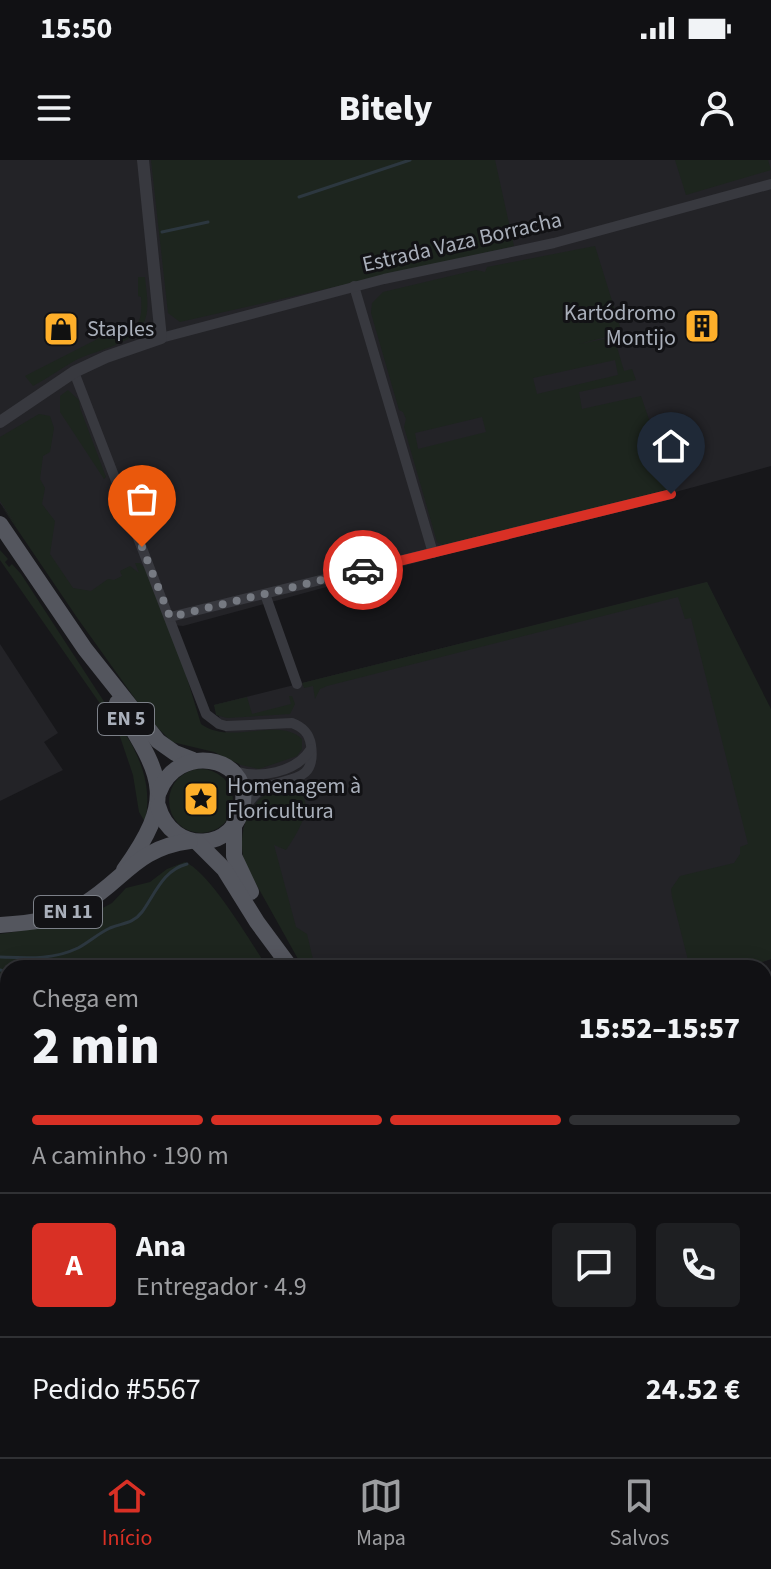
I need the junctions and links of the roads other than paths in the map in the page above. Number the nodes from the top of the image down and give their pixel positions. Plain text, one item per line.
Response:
1 (143, 160) edge
2 (771, 184) edge
3 (354, 286) junction
4 (161, 338) junction
5 (74, 372) junction
6 (0, 422) edge
7 (671, 494) dead end
8 (0, 524) edge
9 (433, 553) junction
10 (265, 594) junction
11 (170, 617) junction
12 (85, 649) junction
13 (297, 684) dead end
14 (311, 749) junction
15 (193, 760) junction
16 (228, 768) junction
17 (158, 799) junction
18 (237, 820) junction
19 (193, 842) junction
20 (124, 870) junction
21 (0, 925) edge
22 (286, 960) edge
23 (286, 960) edge

1 - 4 street
2 - 3 street, Estrada Vaza Borracha
3 - 4 street, Estrada Vaza Borracha
3 - 9 street
4 - 5 street
5 - 6 street
5 - 11 street
7 - 9 street
8 - 12 main road, EN 5
9 - 10 street
10 - 11 street
10 - 13 street
11 - 14 street
12 - 15 main road, EN 5
12 - 17 main road, EN 5
14 - 16 street
14 - 18 street
15 - 16 main road, EN 5
15 - 17 main road
16 - 18 main road, EN 5
17 - 19 main road, EN 5
17 - 20 main road, EN 11
18 - 19 main road
18 - 22 main road, EN 5
19 - 20 main road, EN 11
19 - 23 main road, EN 5
20 - 21 main road, EN 11

